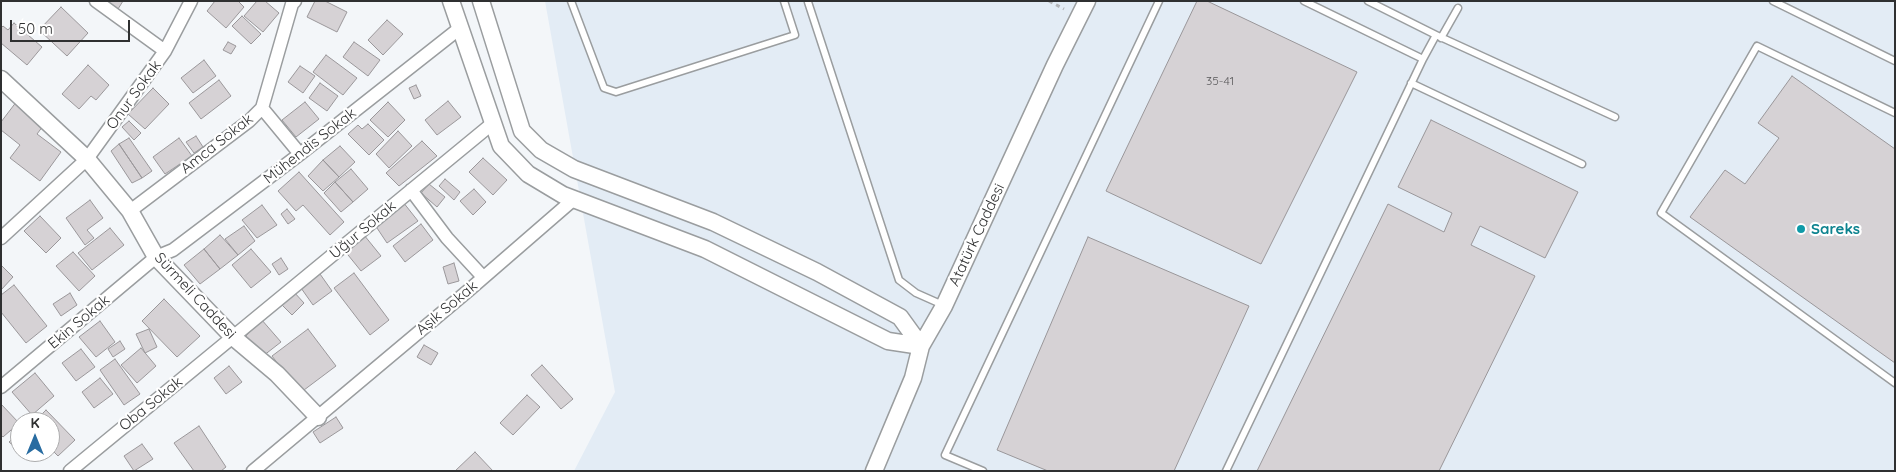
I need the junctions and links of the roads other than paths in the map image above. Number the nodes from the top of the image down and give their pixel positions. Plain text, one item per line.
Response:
1 (96, 1) edge
2 (191, 1) edge
3 (450, 1) edge
4 (480, 1) edge
5 (571, 1) edge
6 (784, 1) edge
7 (1087, 1) edge
8 (1159, 1) edge
9 (1304, 1) edge
10 (1368, 1) edge
11 (1773, 1) edge
12 (291, 2) edge
13 (808, 2) edge
14 (1458, 8) dead end
15 (460, 28) junction
16 (1438, 36) junction
17 (165, 51) junction
18 (1423, 59) junction
19 (1895, 60) edge
20 (1, 79) edge
21 (1411, 83) junction
22 (262, 108) junction
23 (1895, 114) edge
24 (1615, 116) dead end
25 (493, 123) junction
26 (300, 154) junction
27 (87, 159) junction
28 (1582, 164) dead end
29 (411, 190) junction
30 (574, 199) junction
31 (130, 211) junction
32 (1, 238) edge
33 (156, 257) junction
34 (483, 277) junction
35 (944, 306) junction
36 (233, 337) junction
37 (921, 346) junction
38 (1895, 383) edge
39 (1, 387) edge
40 (318, 416) junction
41 (70, 471) edge
42 (253, 471) edge
43 (874, 471) edge
44 (983, 471) edge
45 (1226, 471) edge

1 - 17 street
2 - 17 street, Onur Sokak
3 - 15 street
4 - 37 street
5 - 6 lane
7 - 35 street, Atatürk Caddesi
8 - 44 lane
9 - 18 lane
10 - 16 lane
11 - 19 lane
12 - 22 street, Amca Sokak
13 - 35 lane
14 - 16 lane
15 - 25 street
15 - 26 street, Mühendis Sokak
16 - 18 lane
16 - 24 lane
17 - 27 street, Onur Sokak
18 - 21 lane
20 - 27 street, Sürmeli Caddesi
21 - 28 lane
21 - 45 lane
22 - 26 street
22 - 31 street, Amca Sokak
23 - 38 lane
25 - 29 street, Uğur Sokak
25 - 30 street
26 - 33 street, Mühendis Sokak
27 - 31 street, Sürmeli Caddesi
27 - 32 street, Onur Sokak
29 - 34 street
29 - 36 street, Uğur Sokak
30 - 34 street, Aşık Sokak
30 - 37 street
31 - 33 street, Sürmeli Caddesi
33 - 36 street, Sürmeli Caddesi
33 - 39 street, Ekin Sokak
34 - 40 street, Aşık Sokak
35 - 37 street, Atatürk Caddesi
36 - 40 street, Sürmeli Caddesi
36 - 41 street, Oba Sokak
37 - 43 street, Atatürk Caddesi
40 - 42 street, Aşık Sokak

